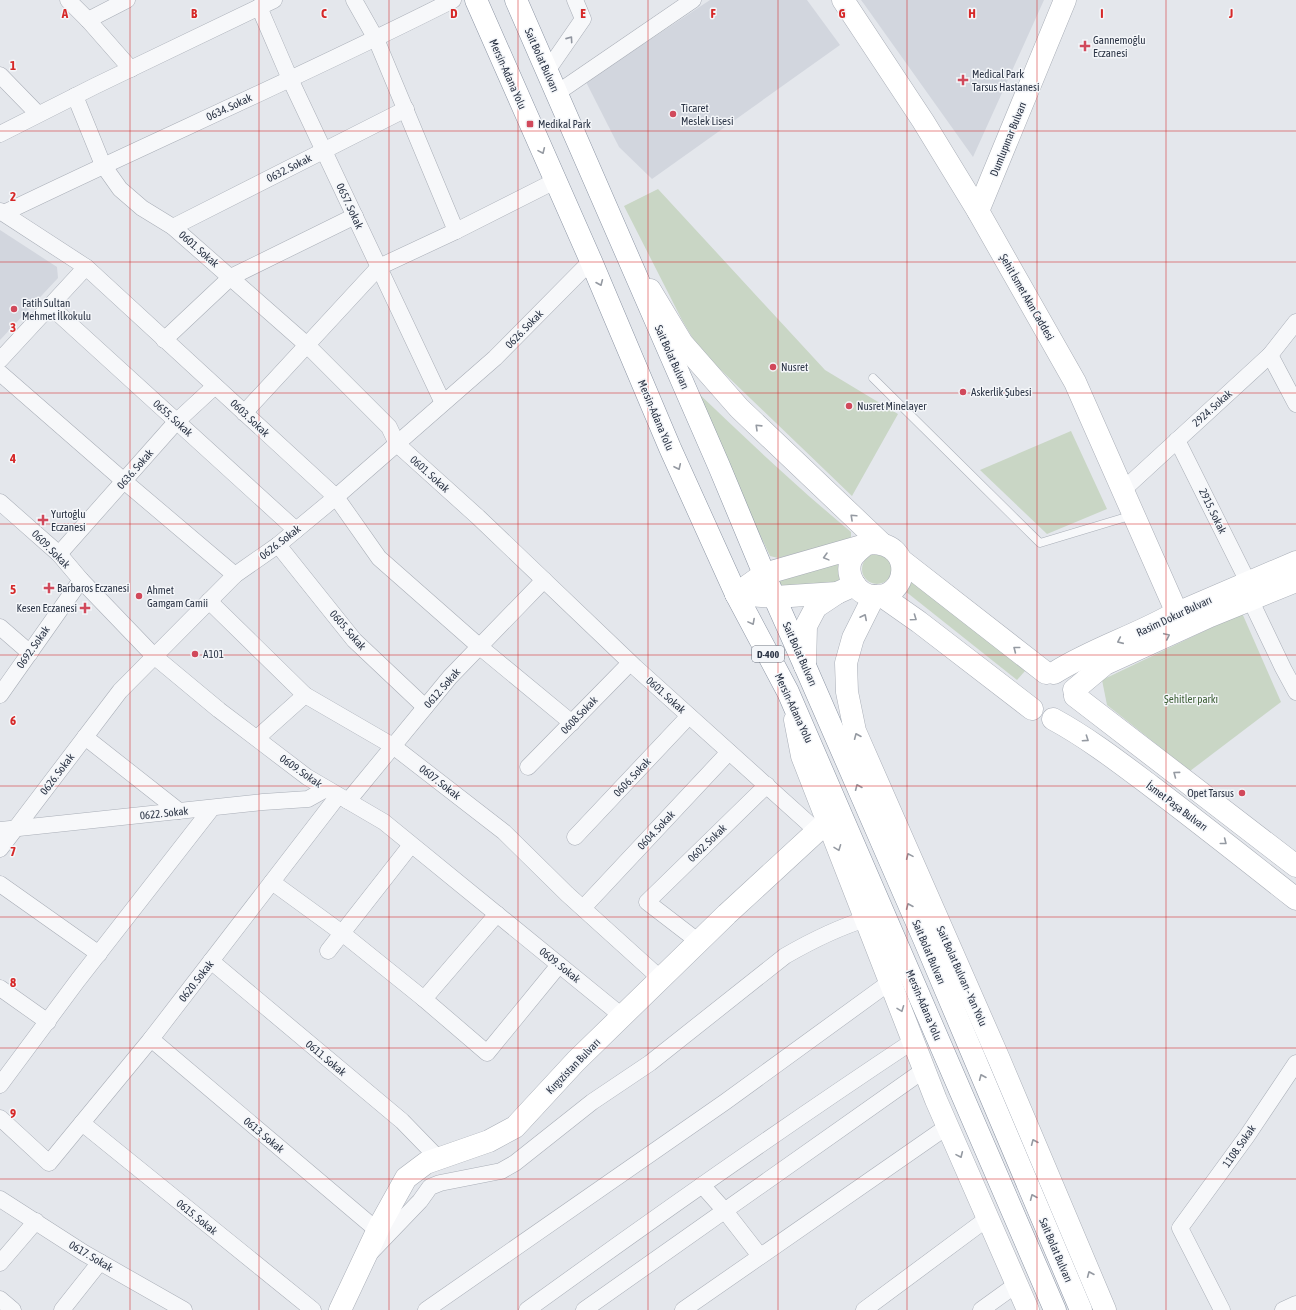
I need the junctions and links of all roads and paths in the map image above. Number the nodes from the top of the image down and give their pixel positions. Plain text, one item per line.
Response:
1 (68, 0) edge
2 (127, 0) edge
3 (274, 0) edge
4 (354, 0) edge
5 (453, 0) edge
6 (476, 0) edge
7 (516, 0) edge
8 (575, 0) edge
9 (693, 0) edge
10 (843, 0) edge
11 (1065, 0) edge
12 (259, 7) junction
13 (88, 20) junction
14 (376, 39) junction
15 (131, 69) junction
16 (547, 71) junction
17 (0, 75) edge
18 (290, 79) junction
19 (557, 93) junction
20 (75, 96) junction
21 (406, 109) junction
22 (38, 114) junction
23 (0, 134) edge
24 (324, 151) junction
25 (103, 165) junction
26 (555, 181) junction
27 (978, 211) junction
28 (2, 212) edge
29 (355, 216) junction
30 (173, 227) junction
31 (456, 231) junction
32 (622, 242) junction
33 (590, 261) junction
34 (86, 267) junction
35 (379, 267) junction
36 (230, 277) junction
37 (50, 306) junction
38 (1296, 322) edge
39 (164, 340) junction
40 (307, 345) junction
41 (1270, 354) junction
42 (0, 360) edge
43 (0, 372) edge
44 (872, 378) dead end
45 (215, 386) junction
46 (443, 403) junction
47 (1296, 404) edge
48 (244, 413) junction
49 (176, 422) junction
50 (1177, 440) junction
51 (397, 444) junction
52 (124, 481) junction
53 (1123, 490) junction
54 (336, 497) junction
55 (0, 502) edge
56 (1134, 515) junction
57 (296, 530) junction
58 (278, 545) junction
59 (872, 545) junction
60 (59, 554) junction
61 (901, 560) junction
62 (1296, 562) edge
63 (764, 574) junction
64 (235, 575) junction
65 (81, 580) junction
66 (544, 580) junction
67 (1296, 581) edge
68 (846, 589) junction
69 (1249, 591) junction
70 (736, 594) junction
71 (878, 596) junction
72 (774, 597) junction
73 (209, 601) junction
74 (1177, 613) junction
75 (0, 627) edge
76 (480, 647) junction
77 (30, 653) junction
78 (154, 656) junction
79 (630, 662) junction
80 (806, 666) junction
81 (1050, 673) junction
82 (1295, 688) edge
83 (788, 692) junction
84 (1074, 693) junction
85 (305, 694) junction
86 (0, 695) edge
87 (425, 707) junction
88 (1032, 709) junction
89 (689, 716) junction
90 (1053, 719) junction
91 (572, 722) junction
92 (86, 737) junction
93 (257, 738) junction
94 (393, 746) junction
95 (729, 752) junction
96 (528, 767) dead end
97 (767, 785) junction
98 (338, 795) junction
99 (212, 808) junction
100 (178, 811) junction
101 (823, 826) junction
102 (8, 830) edge
103 (575, 837) dead end
104 (411, 845) junction
105 (0, 850) edge
106 (1294, 860) edge
107 (272, 882) junction
108 (0, 884) edge
109 (1296, 899) edge
110 (583, 908) junction
111 (497, 914) junction
112 (866, 919) junction
113 (342, 933) junction
114 (699, 942) junction
115 (328, 951) dead end
116 (99, 954) junction
117 (211, 961) junction
118 (559, 965) junction
119 (661, 979) junction
120 (890, 982) junction
121 (0, 988) edge
122 (424, 999) junction
123 (622, 1016) junction
124 (48, 1022) junction
125 (151, 1039) junction
126 (913, 1041) junction
127 (1296, 1063) edge
128 (924, 1070) junction
129 (0, 1085) edge
130 (0, 1118) edge
131 (82, 1123) junction
132 (948, 1126) junction
133 (438, 1158) junction
134 (702, 1185) junction
135 (0, 1199) edge
136 (725, 1211) junction
137 (988, 1218) junction
138 (36, 1221) junction
139 (378, 1231) junction
140 (760, 1256) junction
141 (364, 1260) junction
142 (100, 1262) junction
143 (0, 1263) edge
144 (1017, 1284) junction
145 (0, 1299) edge
146 (1296, 1304) edge
147 (162, 1305) edge
148 (13, 1310) edge
149 (62, 1310) edge
150 (184, 1310) edge
151 (313, 1310) edge
152 (340, 1310) edge
153 (426, 1310) edge
154 (527, 1310) edge
155 (584, 1310) edge
156 (683, 1310) edge
157 (864, 1310) edge
158 (981, 1310) edge
159 (1028, 1310) edge
160 (1055, 1310) edge
161 (1081, 1310) edge
162 (1106, 1310) edge
163 (1222, 1310) edge
164 (1283, 1310) edge

1 - 13 street
2 - 13 street
3 - 12 street
4 - 14 street
5 - 14 street, 0634. Sokak
6 -> 26 main road, Mersin-Adana Yolu / D-400
7 - 16 main road, Sait Bolat Bulvarı / D-400
16 -> 8 street
9 - 19 street
10 - 27 main road, Şehit İsmet Akın Caddesi
11 - 27 main road, Dumlupınar Bulvarı
12 - 15 street
12 - 18 street, 0657. Sokak
13 - 15 street
14 - 18 street, 0634. Sokak
14 - 21 street
15 - 20 street
16 - 19 main road, Sait Bolat Bulvarı / D-400
17 - 22 street
18 - 24 street, 0657. Sokak
18 - 25 street, 0634. Sokak
19 - 32 main road, Sait Bolat Bulvarı / D-400
20 - 22 street
20 - 25 street, 0601. Sokak
21 - 24 street, 0632. Sokak
21 - 31 street
22 - 23 street
24 - 29 street, 0657. Sokak
24 - 30 street, 0632. Sokak
25 - 28 street, 0634. Sokak
25 - 30 street, 0601. Sokak
26 - 31 street
26 - 33 main road, Mersin-Adana Yolu / D-400
27 - 53 main road, Şehit İsmet Akın Caddesi
28 - 34 street, 0603. Sokak
29 - 35 street, 0657. Sokak
29 - 36 street
30 - 36 street, 0601. Sokak
31 - 35 street
59 -> 32 main road
32 - 63 main road, Sait Bolat Bulvarı / D-400
33 - 46 street, 0626. Sokak
33 -> 70 main road, Mersin-Adana Yolu / D-400
34 - 37 street
34 - 39 street, 0603. Sokak
35 - 40 street
35 - 46 street, 0657. Sokak
36 - 39 street
36 - 40 street, 0601. Sokak
37 - 42 street
37 - 49 street, 0655. Sokak
38 - 41 street, 2924. Sokak
39 - 45 street, 0603. Sokak
40 - 48 street
40 - 51 street, 0601. Sokak
41 - 47 street
41 - 50 street, 2924. Sokak
43 - 52 street
44 - 56 lane
45 - 48 street, 0603. Sokak
45 - 49 street, 0636. Sokak
46 - 51 street, 0626. Sokak
48 - 54 street, 0603. Sokak
49 - 52 street, 0636. Sokak
49 - 57 street, 0655. Sokak
50 - 53 street, 2924. Sokak
50 - 69 street, 2915. Sokak
51 - 54 street, 0626. Sokak
51 - 66 street, 0601. Sokak
52 - 60 street, 0636. Sokak
52 - 64 street
53 - 56 main road, Şehit İsmet Akın Caddesi
54 - 57 street, 0626. Sokak
54 - 76 street, 0603. Sokak
55 - 60 street, 0609. Sokak
56 - 74 main road, Şehit İsmet Akın Caddesi
57 - 58 street, 0626. Sokak
58 - 64 street, 0626. Sokak
58 - 87 street, 0605. Sokak
59 - 61 main road
59 -> 63 main road
59 - 68 main road
60 - 65 street, 0609. Sokak
61 - 71 main road
81 -> 61 main road
62 - 69 main road, Rasim Dokur Bulvarı
63 - 70 main road
63 - 72 main road, Sait Bolat Bulvarı / D-400
64 - 73 street, 0626. Sokak
65 - 77 street, 0692. Sokak
65 - 78 street, 0609. Sokak
66 - 76 street, 0612. Sokak
66 - 79 street, 0601. Sokak
67 - 69 main road
68 - 71 main road
68 - 72 main road
68 - 80 main road
69 - 74 main road, Rasim Dokur Bulvarı
69 - 82 street, 2915. Sokak
84 -> 69 main road
70 - 72 main road
70 -> 83 main road, Mersin-Adana Yolu / D-400
71 -> 88 main road
162 -> 71 main road, Sait Bolat Bulvarı - Yan Yolu
72 - 80 main road, Sait Bolat Bulvarı / D-400
73 - 78 street, 0626. Sokak
73 - 85 street, 0607. Sokak
74 -> 81 main road, Rasim Dokur Bulvarı
75 - 77 street
76 - 87 street, 0612. Sokak
76 - 91 street, 0603. Sokak
77 - 86 street, 0692. Sokak
78 - 92 street, 0626. Sokak
78 - 93 street, 0609. Sokak
79 - 89 street, 0601. Sokak
79 - 91 street, 0608.Sokak
161 -> 80 main road, Sait Bolat Bulvarı / D-400
81 - 84 main road
81 - 88 main road
83 - 101 main road
83 - 160 main road, Mersin-Adana Yolu / D-400
84 - 90 main road
106 -> 84 main road
85 - 93 street
85 - 94 street, 0607. Sokak
87 - 94 street, 0612. Sokak
88 - 90 main road
89 - 95 street, 0601. Sokak
89 - 103 street, 0606. Sokak
90 -> 109 main road, İsmet Paşa Bulvarı
91 - 96 street, 0608.Sokak
92 - 100 street
92 - 102 street, 0626. Sokak
93 - 98 street, 0609. Sokak
94 - 98 street, 0612. Sokak
94 - 110 street, 0607. Sokak
95 - 97 street, 0601. Sokak
95 - 110 street, 0604. Sokak
97 - 101 street, 0601. Sokak
97 - 114 street, 0602. Sokak
98 - 99 street, 0622. Sokak
98 - 104 street, 0609. Sokak
98 - 107 street, 0620. Sokak
99 - 100 street, 0622. Sokak
99 - 116 street
100 - 102 street, 0622. Sokak
101 -> 112 main road
101 - 114 main road, Kırgızistan Bulvarı
102 - 105 street, 0626. Sokak
104 - 111 street, 0609. Sokak
104 - 113 street
107 - 113 street
107 - 117 street, 0620. Sokak
108 - 116 street
110 - 119 street, 0607. Sokak
111 - 118 street, 0609. Sokak
111 - 122 street
112 - 120 main road
112 - 141 street
113 - 115 street
113 - 122 street
114 - 119 main road, Kırgızistan Bulvarı
116 - 124 street
117 - 125 street, 0620. Sokak
117 - 133 street, 0611. Sokak
118 - 122 street
118 - 123 street, 0609. Sokak
119 - 123 main road, Kırgızistan Bulvarı
120 -> 126 main road
120 - 153 street
121 - 124 street
123 - 133 main road, Kırgızistan Bulvarı
124 - 129 street
125 - 131 street, 0620. Sokak
125 - 139 street, 0613. Sokak
126 - 128 main road
126 - 134 street
127 - 163 street, 1108. Sokak
128 - 132 main road
128 - 136 street
130 - 131 street, 0620. Sokak
131 - 151 street, 0615. Sokak
132 -> 137 main road
132 - 140 street
133 - 139 main road, Kırgızistan Bulvarı
134 - 136 street
134 - 154 street
135 - 138 street, 0617. Sokak
136 - 140 street
136 - 155 street
137 - 144 main road
137 - 157 street
138 - 142 street, 0617. Sokak
138 - 143 street
139 - 141 main road, Kırgızistan Bulvarı
140 - 156 street
141 - 152 main road, Kırgızistan Bulvarı
142 - 147 street, 0617. Sokak
142 - 149 street
144 - 158 street
144 - 159 main road
145 - 148 street
146 - 164 street
147 - 150 street, 0617. Sokak

